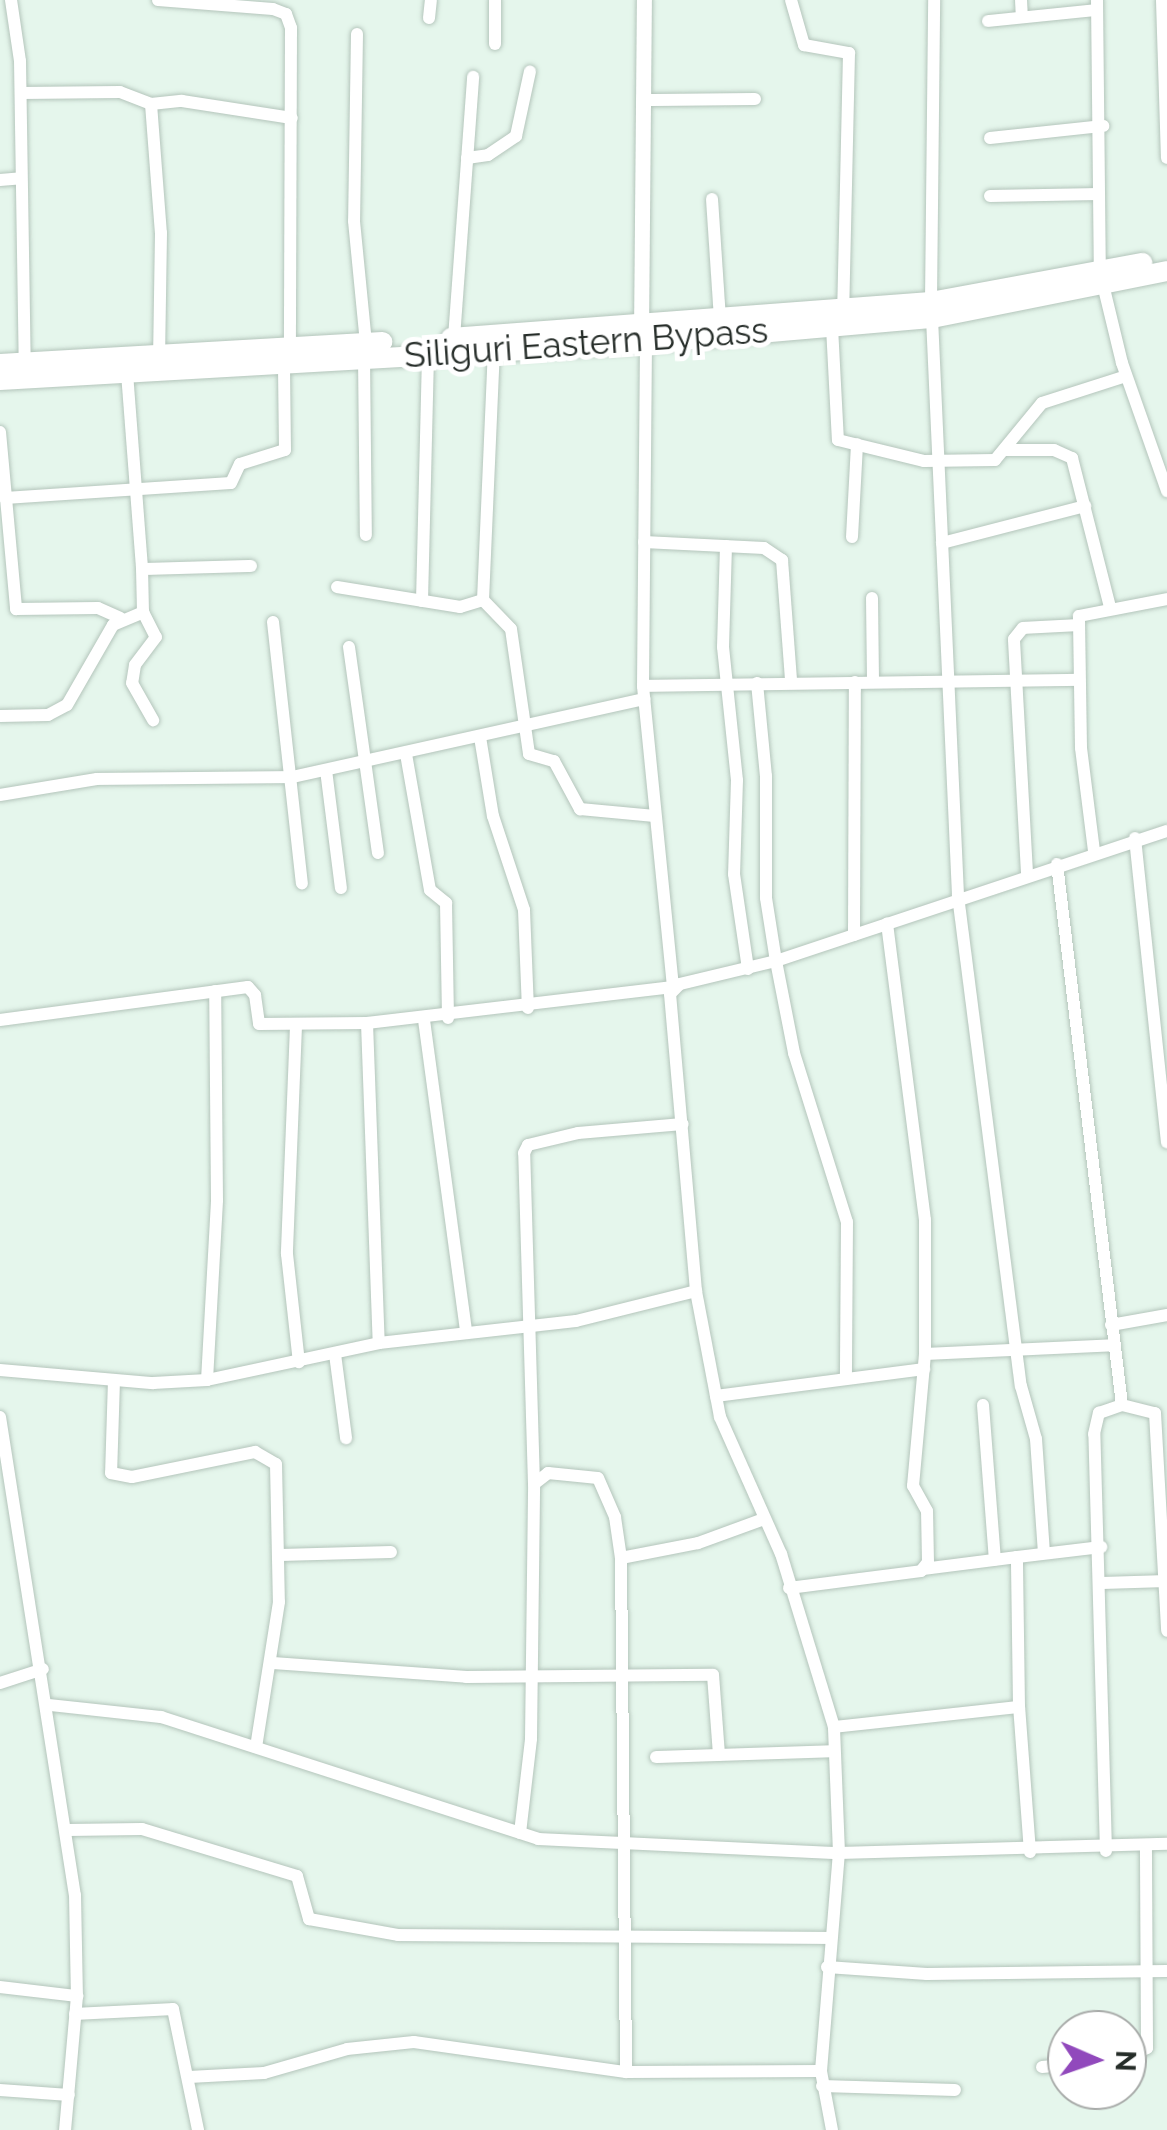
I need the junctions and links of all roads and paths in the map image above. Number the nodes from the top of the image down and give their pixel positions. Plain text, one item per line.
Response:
1 (11, 0) edge
2 (158, 0) edge
3 (431, 0) edge
4 (495, 0) edge
5 (644, 0) edge
6 (791, 0) edge
7 (934, 0) edge
8 (1021, 0) edge
9 (1162, 0) edge
10 (223, 2) edge
11 (1096, 5) edge
12 (429, 18) dead end
13 (1022, 18) junction
14 (988, 21) dead end
15 (357, 34) dead end
16 (495, 44) dead end
17 (530, 71) dead end
18 (473, 77) dead end
19 (21, 93) junction
20 (642, 100) junction
21 (755, 100) dead end
22 (152, 104) junction
23 (292, 118) junction
24 (1103, 126) junction
25 (990, 138) dead end
26 (467, 158) junction
27 (1167, 158) edge
28 (22, 178) junction
29 (0, 180) edge
30 (1098, 194) junction
31 (990, 196) dead end
32 (712, 199) dead end
33 (1167, 257) edge
34 (1167, 271) edge
35 (1102, 278) junction
36 (932, 310) junction
37 (838, 318) junction
38 (720, 320) junction
39 (643, 337) junction
40 (454, 338) junction
41 (365, 350) junction
42 (494, 350) junction
43 (428, 353) junction
44 (287, 354) junction
45 (159, 355) junction
46 (0, 364) edge
47 (25, 370) junction
48 (127, 372) junction
49 (1126, 376) junction
50 (0, 380) edge
51 (0, 432) edge
52 (858, 444) junction
53 (1004, 450) junction
54 (938, 461) junction
55 (1166, 488) edge
56 (134, 492) junction
57 (6, 498) junction
58 (1085, 506) junction
59 (366, 535) dead end
60 (852, 537) dead end
61 (644, 542) junction
62 (942, 543) junction
63 (726, 546) junction
64 (251, 566) dead end
65 (142, 569) junction
66 (338, 587) dead end
67 (872, 598) dead end
68 (1167, 599) edge
69 (483, 600) junction
70 (422, 602) junction
71 (1110, 608) junction
72 (143, 612) junction
73 (120, 618) junction
74 (273, 622) dead end
75 (1078, 625) junction
76 (349, 647) dead end
77 (1078, 680) junction
78 (1016, 681) junction
79 (791, 682) junction
80 (855, 682) junction
81 (873, 682) junction
82 (946, 682) junction
83 (727, 684) junction
84 (756, 684) junction
85 (644, 693) junction
86 (0, 716) edge
87 (152, 720) dead end
88 (522, 728) junction
89 (480, 738) junction
90 (406, 754) junction
91 (366, 762) junction
92 (326, 770) junction
93 (292, 776) junction
94 (0, 795) edge
95 (655, 816) junction
96 (1167, 831) edge
97 (1134, 838) junction
98 (1094, 851) junction
99 (378, 853) dead end
100 (1057, 864) junction
101 (1027, 873) junction
102 (302, 882) dead end
103 (341, 888) dead end
104 (958, 896) junction
105 (887, 923) junction
106 (854, 935) junction
107 (776, 961) junction
108 (748, 969) junction
109 (673, 987) junction
110 (215, 991) junction
111 (528, 1008) junction
112 (448, 1018) junction
113 (0, 1020) edge
114 (424, 1020) junction
115 (367, 1024) junction
116 (296, 1026) junction
117 (1165, 1114) edge
118 (683, 1124) junction
119 (1167, 1142) edge
120 (696, 1291) junction
121 (1167, 1315) edge
122 (1111, 1325) junction
123 (532, 1326) junction
124 (466, 1329) junction
125 (379, 1343) junction
126 (1113, 1345) junction
127 (1016, 1349) junction
128 (335, 1354) junction
129 (925, 1354) junction
130 (299, 1362) junction
131 (924, 1369) junction
132 (0, 1370) edge
133 (846, 1376) junction
134 (114, 1380) junction
135 (207, 1380) junction
136 (716, 1396) junction
137 (1122, 1405) junction
138 (983, 1406) dead end
139 (1161, 1419) edge
140 (0, 1424) edge
141 (346, 1438) dead end
142 (534, 1484) junction
143 (764, 1519) junction
144 (1101, 1546) junction
145 (391, 1552) dead end
146 (1044, 1553) junction
147 (280, 1554) junction
148 (1017, 1556) junction
149 (621, 1558) junction
150 (995, 1560) junction
151 (923, 1570) junction
152 (1166, 1581) edge
153 (1102, 1583) junction
154 (789, 1588) junction
155 (1167, 1631) edge
156 (272, 1663) junction
157 (43, 1669) junction
158 (622, 1676) junction
159 (532, 1678) junction
160 (0, 1683) edge
161 (50, 1706) junction
162 (1019, 1707) junction
163 (834, 1728) junction
164 (256, 1747) junction
165 (833, 1751) junction
166 (718, 1755) junction
167 (656, 1757) dead end
168 (67, 1830) junction
169 (520, 1833) junction
170 (622, 1844) junction
171 (1167, 1844) edge
172 (1146, 1848) junction
173 (1106, 1850) junction
174 (1030, 1852) junction
175 (839, 1853) junction
176 (830, 1938) junction
177 (623, 1940) junction
178 (827, 1967) junction
179 (1144, 1971) junction
180 (1167, 1971) edge
181 (0, 1987) edge
182 (77, 1996) junction
183 (1146, 2010) edge
184 (75, 2014) junction
185 (1047, 2067) edge
186 (1042, 2068) dead end
187 (626, 2072) junction
188 (189, 2077) junction
189 (822, 2078) junction
190 (0, 2090) edge
191 (955, 2090) dead end
192 (69, 2094) junction
193 (65, 2130) edge
194 (198, 2130) edge
195 (832, 2130) edge

1 - 19 street
2 - 10 street
3 - 12 street
4 - 16 street
5 - 20 street
6 - 37 street
7 - 36 street
8 - 13 street
9 - 27 street
10 - 23 street
11 - 13 street
11 - 24 street
13 - 14 street
15 - 41 street
17 - 26 street
18 - 26 street
19 - 22 street
19 - 28 street
20 - 21 street
20 - 39 street
22 - 23 street
22 - 45 street
23 - 44 street
24 - 25 street
24 - 30 street
26 - 40 street
28 - 29 street
28 - 47 street
30 - 31 street
30 - 35 street
32 - 38 street
33 - 35 main road, Siliguri Eastern Bypass
34 - 35 main road, Siliguri Eastern Bypass
35 - 36 main road, Siliguri Eastern Bypass
35 - 49 street
36 - 37 main road, Siliguri Eastern Bypass
36 - 54 street
37 - 38 main road, Siliguri Eastern Bypass
37 - 39 main road, Siliguri Eastern Bypass
37 - 52 street
38 - 39 main road, Siliguri Eastern Bypass
39 - 40 main road, Siliguri Eastern Bypass
39 - 42 main road, Siliguri Eastern Bypass
39 - 61 street
40 - 41 main road, Siliguri Eastern Bypass
41 - 43 main road, Siliguri Eastern Bypass
41 - 44 main road, Siliguri Eastern Bypass
41 - 59 street
42 - 43 main road, Siliguri Eastern Bypass
42 - 69 street
43 - 70 street
44 - 45 main road, Siliguri Eastern Bypass
44 - 48 main road, Siliguri Eastern Bypass
44 - 56 street
45 - 47 main road, Siliguri Eastern Bypass
46 - 47 main road, Siliguri Eastern Bypass
47 - 48 main road, Siliguri Eastern Bypass
47 - 50 main road, Siliguri Eastern Bypass
48 - 56 street
49 - 53 street
49 - 55 street
51 - 57 street
52 - 54 street
52 - 60 street
53 - 54 street
53 - 58 street
54 - 62 street
56 - 57 street
56 - 65 street
57 - 73 street
58 - 62 street
58 - 71 street
61 - 63 street
61 - 85 street
62 - 82 street
63 - 79 street
63 - 83 street
64 - 65 street
65 - 72 street
66 - 70 street
67 - 81 street
68 - 71 street
69 - 70 street
69 - 88 street
71 - 75 street
72 - 73 street
72 - 87 street
73 - 86 street
74 - 93 street
75 - 77 street
75 - 78 street
76 - 91 street
77 - 78 street
77 - 98 street
78 - 82 street
78 - 101 street
79 - 80 street
79 - 84 street
80 - 81 street
80 - 106 street
81 - 82 street
82 - 104 street
83 - 84 street
83 - 85 street
83 - 108 street
84 - 107 street
85 - 88 street
85 - 95 street
88 - 89 street
88 - 95 street
89 - 90 street
89 - 111 street
90 - 91 street
90 - 112 street
91 - 92 street
91 - 99 street
92 - 93 street
92 - 103 street
93 - 94 street
93 - 102 street
95 - 109 street
96 - 97 street
97 - 98 street
97 - 117 street
98 - 100 street
100 - 101 street
100 - 122 street
101 - 104 street
104 - 105 street
104 - 127 street
105 - 106 street
105 - 129 street
106 - 107 street
107 - 108 street
107 - 133 street
108 - 109 street
109 - 111 street
109 - 118 street
110 - 113 street
110 - 116 street
110 - 135 street
111 - 112 street
112 - 114 street
114 - 115 street
114 - 124 street
115 - 116 street
115 - 125 street
116 - 130 street
117 - 119 street
118 - 120 street
118 - 123 street
120 - 123 street
120 - 136 street
121 - 122 street
122 - 126 street
123 - 124 street
123 - 142 street
124 - 125 street
125 - 128 street
126 - 127 street
126 - 137 street
127 - 129 street
127 - 146 street
128 - 130 street
128 - 141 street
129 - 131 street
130 - 135 street
131 - 133 street
131 - 151 street
132 - 134 street
133 - 136 street
134 - 135 street
134 - 147 street
136 - 143 street
137 - 139 street
137 - 144 street
138 - 150 street
139 - 152 street
140 - 157 street
142 - 149 street
142 - 159 street
143 - 149 street
143 - 154 street
144 - 146 street
144 - 153 street
145 - 147 street
146 - 148 street
147 - 156 street
148 - 150 street
148 - 162 street
149 - 158 street
150 - 151 street
151 - 154 street
152 - 153 street
152 - 155 street
153 - 173 street
154 - 163 street
156 - 159 street
156 - 164 street
157 - 160 street
157 - 161 street
158 - 159 street
158 - 166 street
158 - 170 street
159 - 169 street
161 - 164 street
161 - 168 street
162 - 163 street
162 - 174 street
163 - 165 street
164 - 169 street
165 - 166 street
165 - 175 street
166 - 167 street
168 - 177 street
168 - 182 street
169 - 170 street
170 - 175 street
170 - 177 street
171 - 172 street
172 - 173 street
172 - 179 street
173 - 174 street
174 - 175 street
175 - 176 street
176 - 177 street
176 - 178 street
177 - 187 street
178 - 179 street
178 - 189 street
179 - 180 street
179 - 183 street
181 - 182 street
182 - 184 street
184 - 188 street
184 - 192 street
185 - 186 street
187 - 188 street
187 - 189 street
188 - 194 street
189 - 191 street
189 - 195 street
190 - 192 street
192 - 193 street

